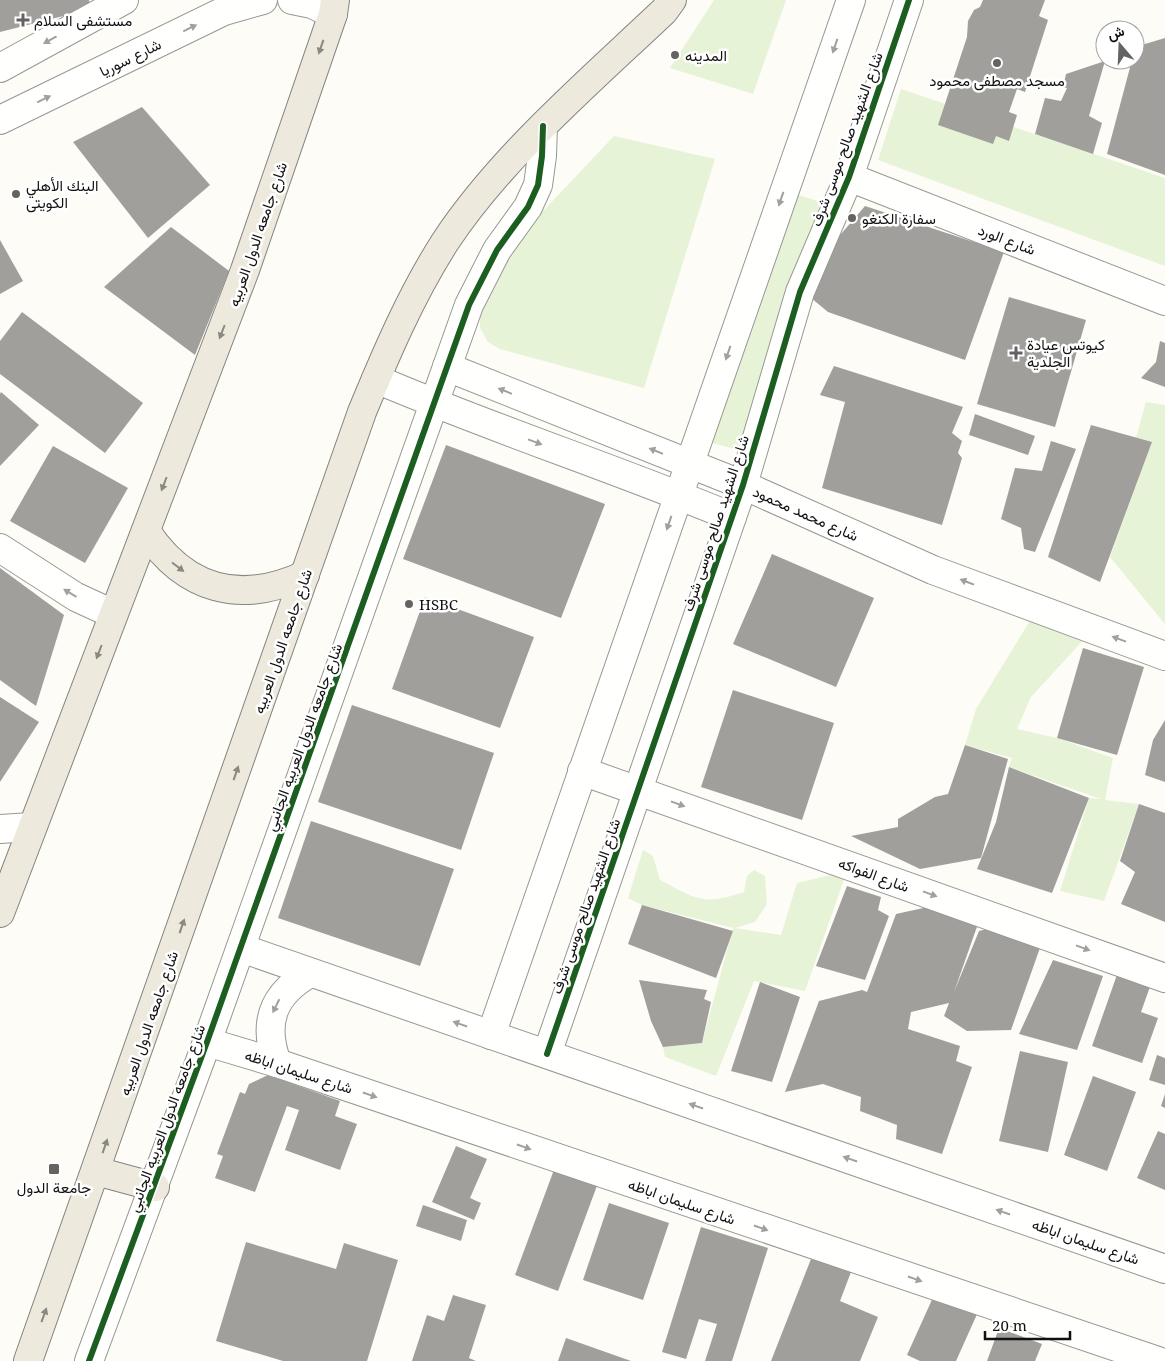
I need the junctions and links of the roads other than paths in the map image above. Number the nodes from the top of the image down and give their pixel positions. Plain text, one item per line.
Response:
1 (124, 0) edge
2 (292, 0) edge
3 (672, 0) edge
4 (851, 0) edge
5 (909, 0) edge
6 (250, 1) edge
7 (334, 7) edge
8 (0, 68) edge
9 (0, 120) edge
10 (543, 126) junction
11 (848, 177) junction
12 (1165, 301) edge
13 (447, 367) junction
14 (376, 379) junction
15 (435, 405) junction
16 (689, 465) junction
17 (742, 485) junction
18 (679, 495) junction
19 (732, 518) junction
20 (146, 531) junction
21 (0, 548) edge
22 (305, 575) junction
23 (113, 614) junction
24 (1165, 656) edge
25 (582, 771) junction
26 (638, 790) junction
27 (31, 827) junction
28 (0, 829) edge
29 (0, 913) edge
30 (241, 948) junction
31 (310, 973) junction
32 (1165, 978) edge
33 (491, 1035) junction
34 (208, 1042) junction
35 (547, 1054) junction
36 (277, 1063) junction
37 (96, 1171) junction
38 (155, 1187) junction
39 (1165, 1268) edge
40 (28, 1361) edge
41 (88, 1361) edge
42 (1158, 1361) edge

1 -> 8 street
2 - 7 street
3 - 10 main road, شارع جامعه الدول العربيه
4 -> 16 street
5 - 11 street, شارع الشهيد صالح موسى شرف
9 -> 6 street, شارع سوريا
7 -> 20 main road, شارع جامعه الدول العربيه
10 - 13 street, شارع جامعه الدول العربيه الجانبي
10 - 14 main road, شارع جامعه الدول العربيه
11 - 12 street, شارع الورد
11 - 17 street, شارع الشهيد صالح موسى شرف
13 - 15 street, شارع جامعه الدول العربيه الجانبي
16 -> 13 street, شارع محمد محمود
14 - 15 street
14 - 22 main road, شارع جامعه الدول العربيه
15 -> 18 street
15 - 30 street, شارع جامعه الدول العربيه الجانبي
16 - 17 street, شارع محمد محمود
16 - 18 street
17 - 19 street, شارع الشهيد صالح موسى شرف
24 -> 17 street, شارع محمد محمود
18 - 19 street
18 -> 25 street
19 - 26 street, شارع الشهيد صالح موسى شرف
20 -> 22 main road
20 - 23 main road, شارع جامعه الدول العربيه
23 -> 21 street
37 -> 22 main road, شارع جامعه الدول العربيه
23 -> 27 main road, شارع جامعه الدول العربيه
25 - 26 street, شارع الفواكه
25 - 33 street
26 -> 32 street, شارع الفواكه
26 - 35 street, شارع الشهيد صالح موسى شرف
27 - 28 street
27 - 29 main road, شارع جامعه الدول العربيه
30 - 31 street, شارع سليمان اباظه
30 - 34 street, شارع جامعه الدول العربيه الجانبي
33 -> 31 street, شارع سليمان اباظه
31 -> 36 street
33 - 35 street, شارع سليمان اباظه
34 - 36 street, شارع سليمان اباظه
34 - 38 street, شارع جامعه الدول العربيه الجانبي
39 -> 35 street, شارع سليمان اباظه
36 -> 42 street, شارع سليمان اباظه
37 - 38 main road
40 -> 37 main road, شارع جامعه الدول العربيه
38 - 41 street, شارع جامعه الدول العربيه الجانبي

